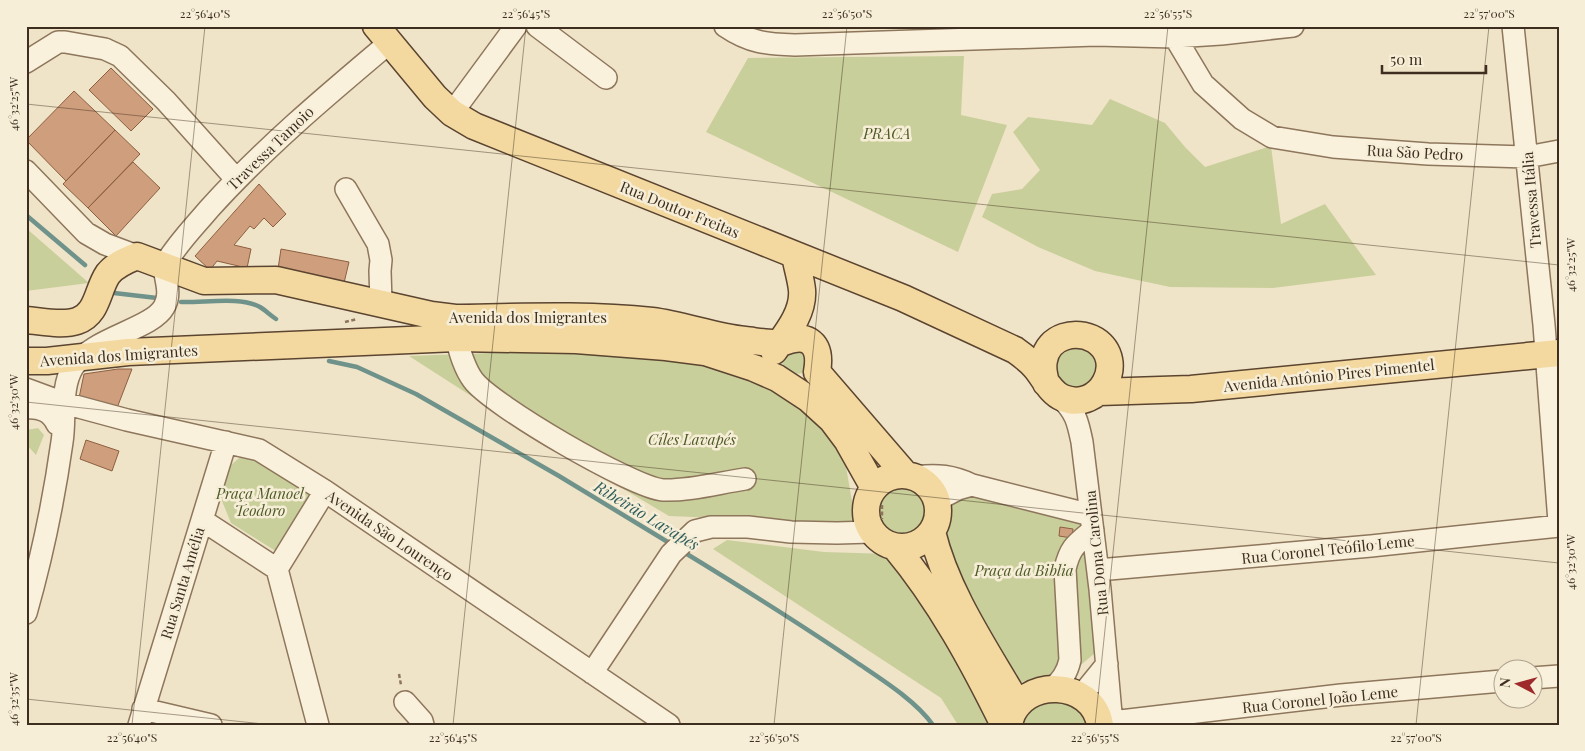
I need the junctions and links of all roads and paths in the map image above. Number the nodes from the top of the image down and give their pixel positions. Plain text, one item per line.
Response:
1 (516, 26) edge
2 (537, 26) edge
3 (725, 26) edge
4 (1293, 26) edge
5 (1513, 26) edge
6 (1222, 30) edge
7 (1171, 32) edge
8 (382, 34) edge
9 (26, 62) edge
10 (606, 78) dead end
11 (452, 113) junction
12 (1559, 151) edge
13 (1527, 157) junction
14 (26, 171) edge
15 (236, 179) junction
16 (346, 189) dead end
17 (795, 255) junction
18 (138, 256) junction
19 (164, 266) junction
20 (381, 303) junction
21 (358, 318) dead end
22 (26, 320) edge
23 (340, 323) dead end
24 (456, 338) junction
25 (779, 343) junction
26 (1053, 344) junction
27 (1552, 345) edge
28 (1015, 350) junction
29 (81, 357) junction
30 (26, 361) edge
31 (1109, 362) junction
32 (817, 372) junction
33 (783, 381) junction
34 (26, 389) edge
35 (1054, 390) junction
36 (1094, 395) junction
37 (72, 405) junction
38 (26, 408) edge
39 (63, 436) junction
40 (226, 442) junction
41 (1082, 442) junction
42 (911, 476) junction
43 (746, 479) dead end
44 (972, 485) junction
45 (876, 486) junction
46 (325, 491) junction
47 (937, 500) junction
48 (202, 520) junction
49 (1092, 522) junction
50 (1559, 524) edge
51 (877, 528) junction
52 (932, 532) junction
53 (895, 547) junction
54 (277, 569) junction
55 (1098, 570) junction
56 (26, 613) edge
57 (1107, 664) junction
58 (592, 673) junction
59 (1559, 676) edge
60 (1542, 677) edge
61 (1492, 682) edge
62 (1052, 688) junction
63 (405, 702) dead end
64 (1099, 714) edge
65 (141, 717) edge
66 (1010, 718) edge
67 (211, 725) edge
68 (318, 725) edge
69 (423, 725) edge
70 (668, 725) edge

1 - 11 street
2 - 10 street
3 - 7 street
4 - 6 street
5 - 13 street, Travessa Itália
6 - 7 street
7 - 13 street, Rua São Pedro
8 - 11 main road, Rua Doutor Freitas
8 - 15 street, Travessa Tamoio
9 - 15 street
11 - 17 main road, Rua Doutor Freitas
12 - 13 street, Rua São Pedro
13 - 27 street, Travessa Itália
14 - 18 street
15 - 19 street, Travessa Tamoio
16 - 20 street
17 - 25 main road
17 - 28 main road, Rua Doutor Freitas
18 - 19 main road, Avenida dos Imigrantes
18 - 22 main road
19 - 20 main road, Avenida dos Imigrantes
19 - 29 street
20 - 25 main road, Avenida dos Imigrantes
21 - 23 path
24 - 29 main road, Avenida dos Imigrantes
24 - 33 main road, Avenida dos Imigrantes
24 - 43 street
25 - 32 main road, Avenida dos Imigrantes
25 - 33 main road
26 - 28 main road, Rua Doutor Freitas
26 - 31 main road, Avenida Antônio Pires Pimentel
26 - 35 main road
27 - 31 main road, Avenida Antônio Pires Pimentel
27 - 36 main road, Avenida Antônio Pires Pimentel
27 - 50 street, Travessa Itália
28 - 35 main road, Rua Doutor Freitas
29 - 30 main road, Avenida dos Imigrantes
29 - 37 street
31 - 36 main road
32 - 33 main road
32 - 42 main road
33 - 45 main road, Avenida dos Imigrantes
34 - 37 street, Avenida São Lourenço
35 - 36 main road, Avenida Antônio Pires Pimentel
35 - 41 street, Rua Dona Carolina
36 - 41 street, Rua Dona Carolina
37 - 39 street
37 - 40 street, Avenida São Lourenço
38 - 39 street
39 - 56 street
40 - 46 street, Avenida São Lourenço
40 - 48 street, Rua Santa Amélia
41 - 49 street, Rua Dona Carolina
42 - 44 street
42 - 45 main road
42 - 47 main road
44 - 47 street
44 - 49 street
45 - 51 path
45 - 51 main road
46 - 54 street
46 - 58 street, Avenida São Lourenço
47 - 52 main road
48 - 54 street
48 - 65 street, Rua Santa Amélia
49 - 55 street, Rua Dona Carolina
49 - 62 street
50 - 55 street, Rua Coronel Teófilo Leme
51 - 53 main road
51 - 58 street
52 - 53 main road
52 - 66 main road
53 - 66 main road
54 - 68 street
55 - 57 street, Rua Dona Carolina
57 - 64 street
57 - 64 street, Rua Dona Carolina
58 - 70 street, Avenida São Lourenço
59 - 60 street
61 - 64 street, Rua Coronel João Leme
62 - 64 main road
62 - 66 main road
63 - 69 street
65 - 67 street

